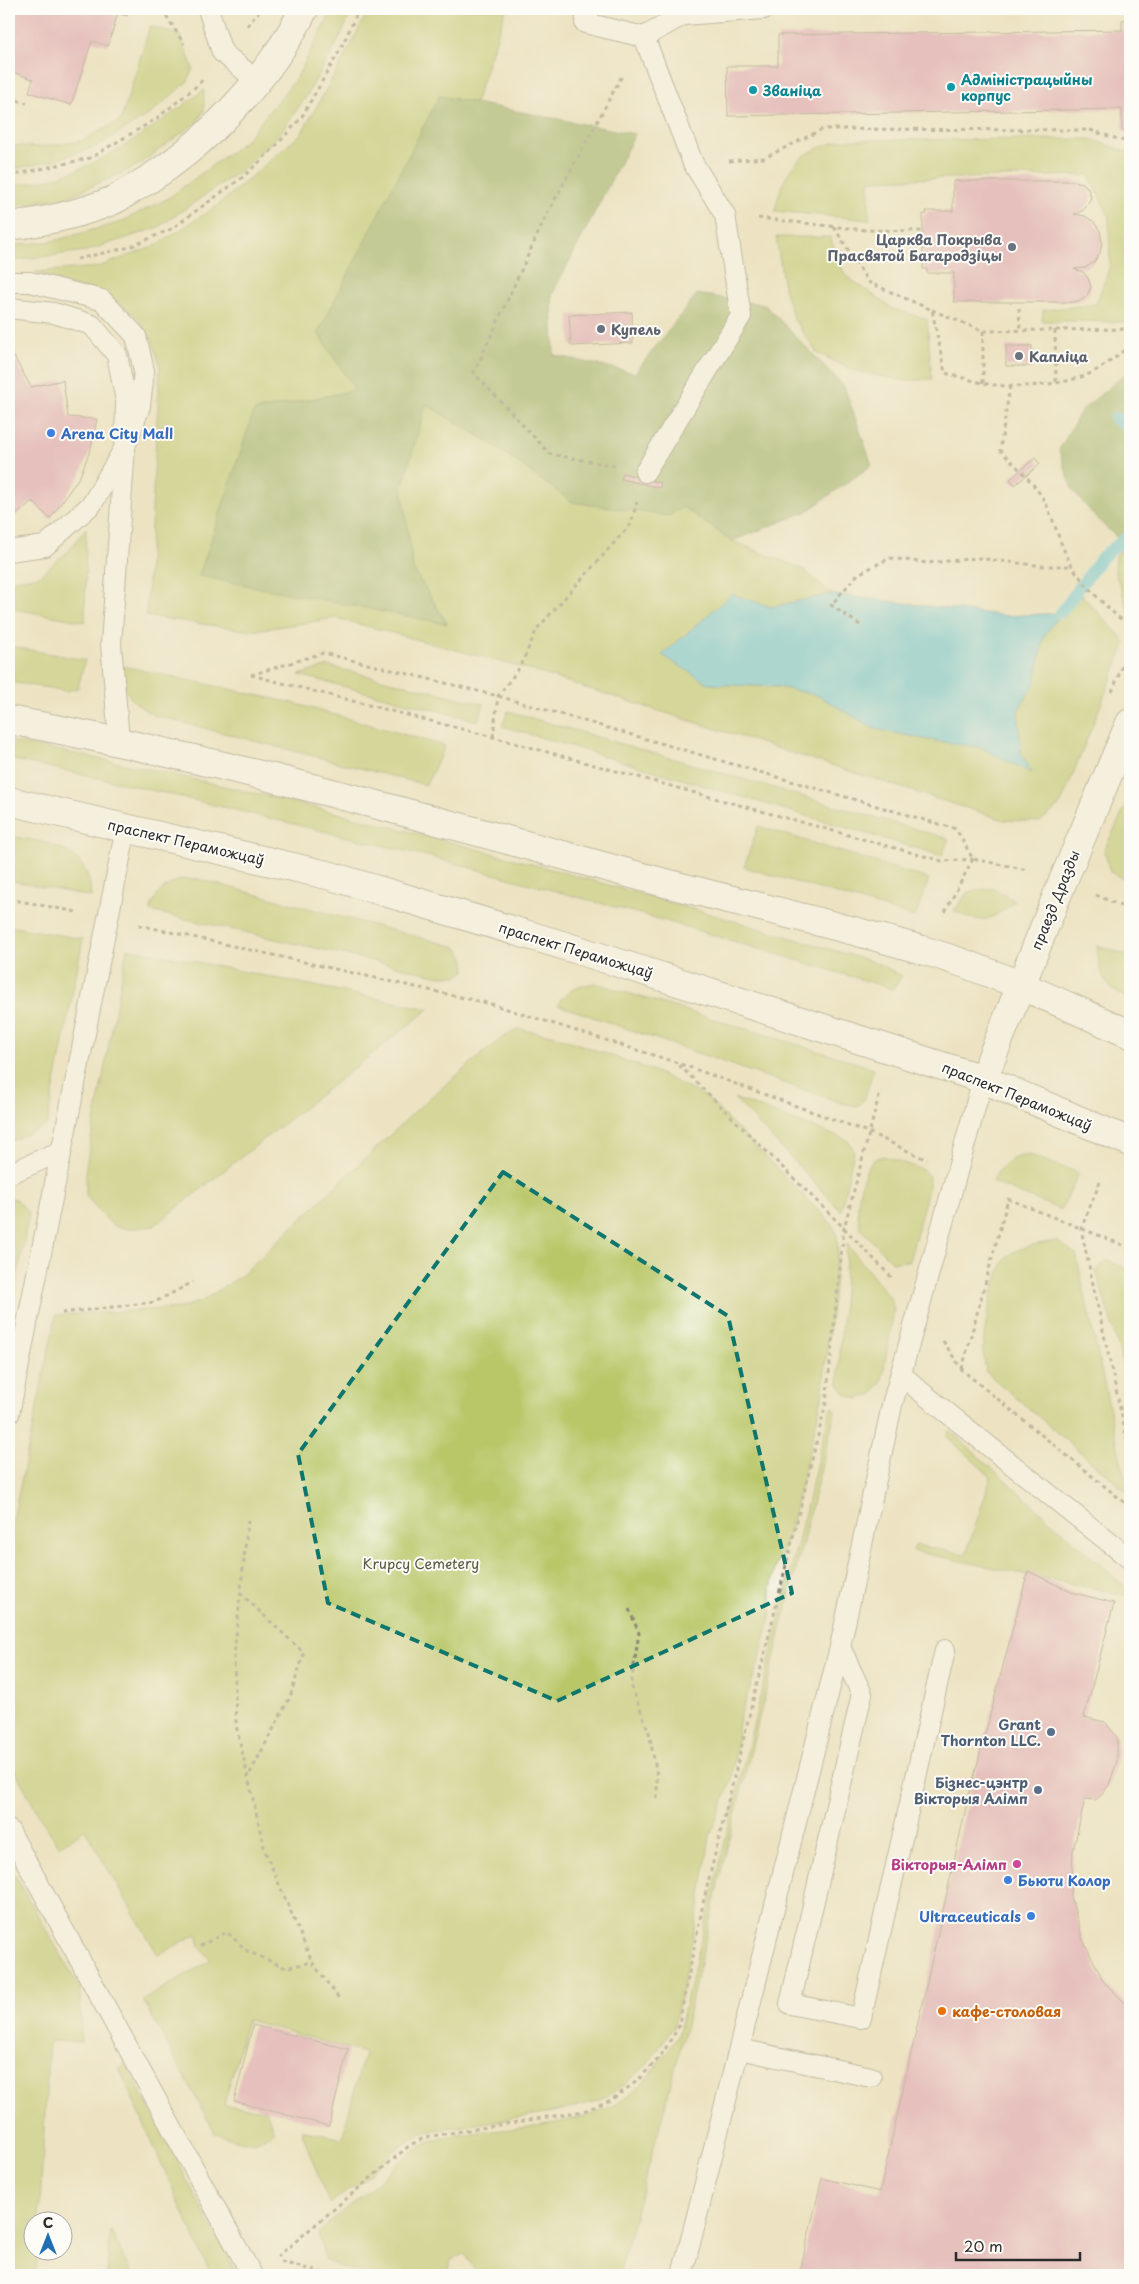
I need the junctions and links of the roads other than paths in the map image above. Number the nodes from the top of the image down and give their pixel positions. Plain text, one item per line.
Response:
1 (208, 9) edge
2 (304, 9) edge
3 (589, 9) edge
4 (764, 9) edge
5 (684, 12) edge
6 (644, 37) junction
7 (257, 81) junction
8 (9, 226) edge
9 (9, 282) edge
10 (9, 308) edge
11 (126, 447) junction
12 (645, 472) road end
13 (9, 551) edge
14 (9, 720) edge
15 (1130, 723) edge
16 (118, 740) junction
17 (9, 801) edge
18 (126, 828) junction
19 (1021, 985) junction
20 (1130, 1034) edge
21 (984, 1079) junction
22 (1130, 1142) edge
23 (61, 1151) junction
24 (9, 1174) edge
25 (901, 1374) junction
26 (9, 1414) edge
27 (1130, 1559) edge
28 (840, 1647) junction
29 (945, 1650) dead end
30 (9, 1830) edge
31 (739, 2049) junction
32 (870, 2077) dead end
33 (252, 2275) edge
34 (682, 2275) edge

1 - 7 lane
2 - 7 main road
3 - 6 lane
4 - 5 lane
5 - 6 lane
6 - 12 lane
7 - 8 main road
9 - 11 lane
10 - 11 lane
11 - 13 lane
11 - 16 lane
14 - 16 main road
15 - 19 main road, праезд Дразды
16 - 19 main road
17 - 18 main road, праспект Пераможцаў
18 - 21 main road, праспект Пераможцаў
18 - 23 lane
19 - 20 main road
19 - 21 main road, праезд Дразды
21 - 22 main road, праспект Пераможцаў
21 - 25 lane
23 - 24 lane
23 - 26 lane
25 - 27 lane
25 - 28 lane
28 - 29 lane
28 - 31 lane
30 - 33 lane
31 - 32 lane
31 - 34 lane

